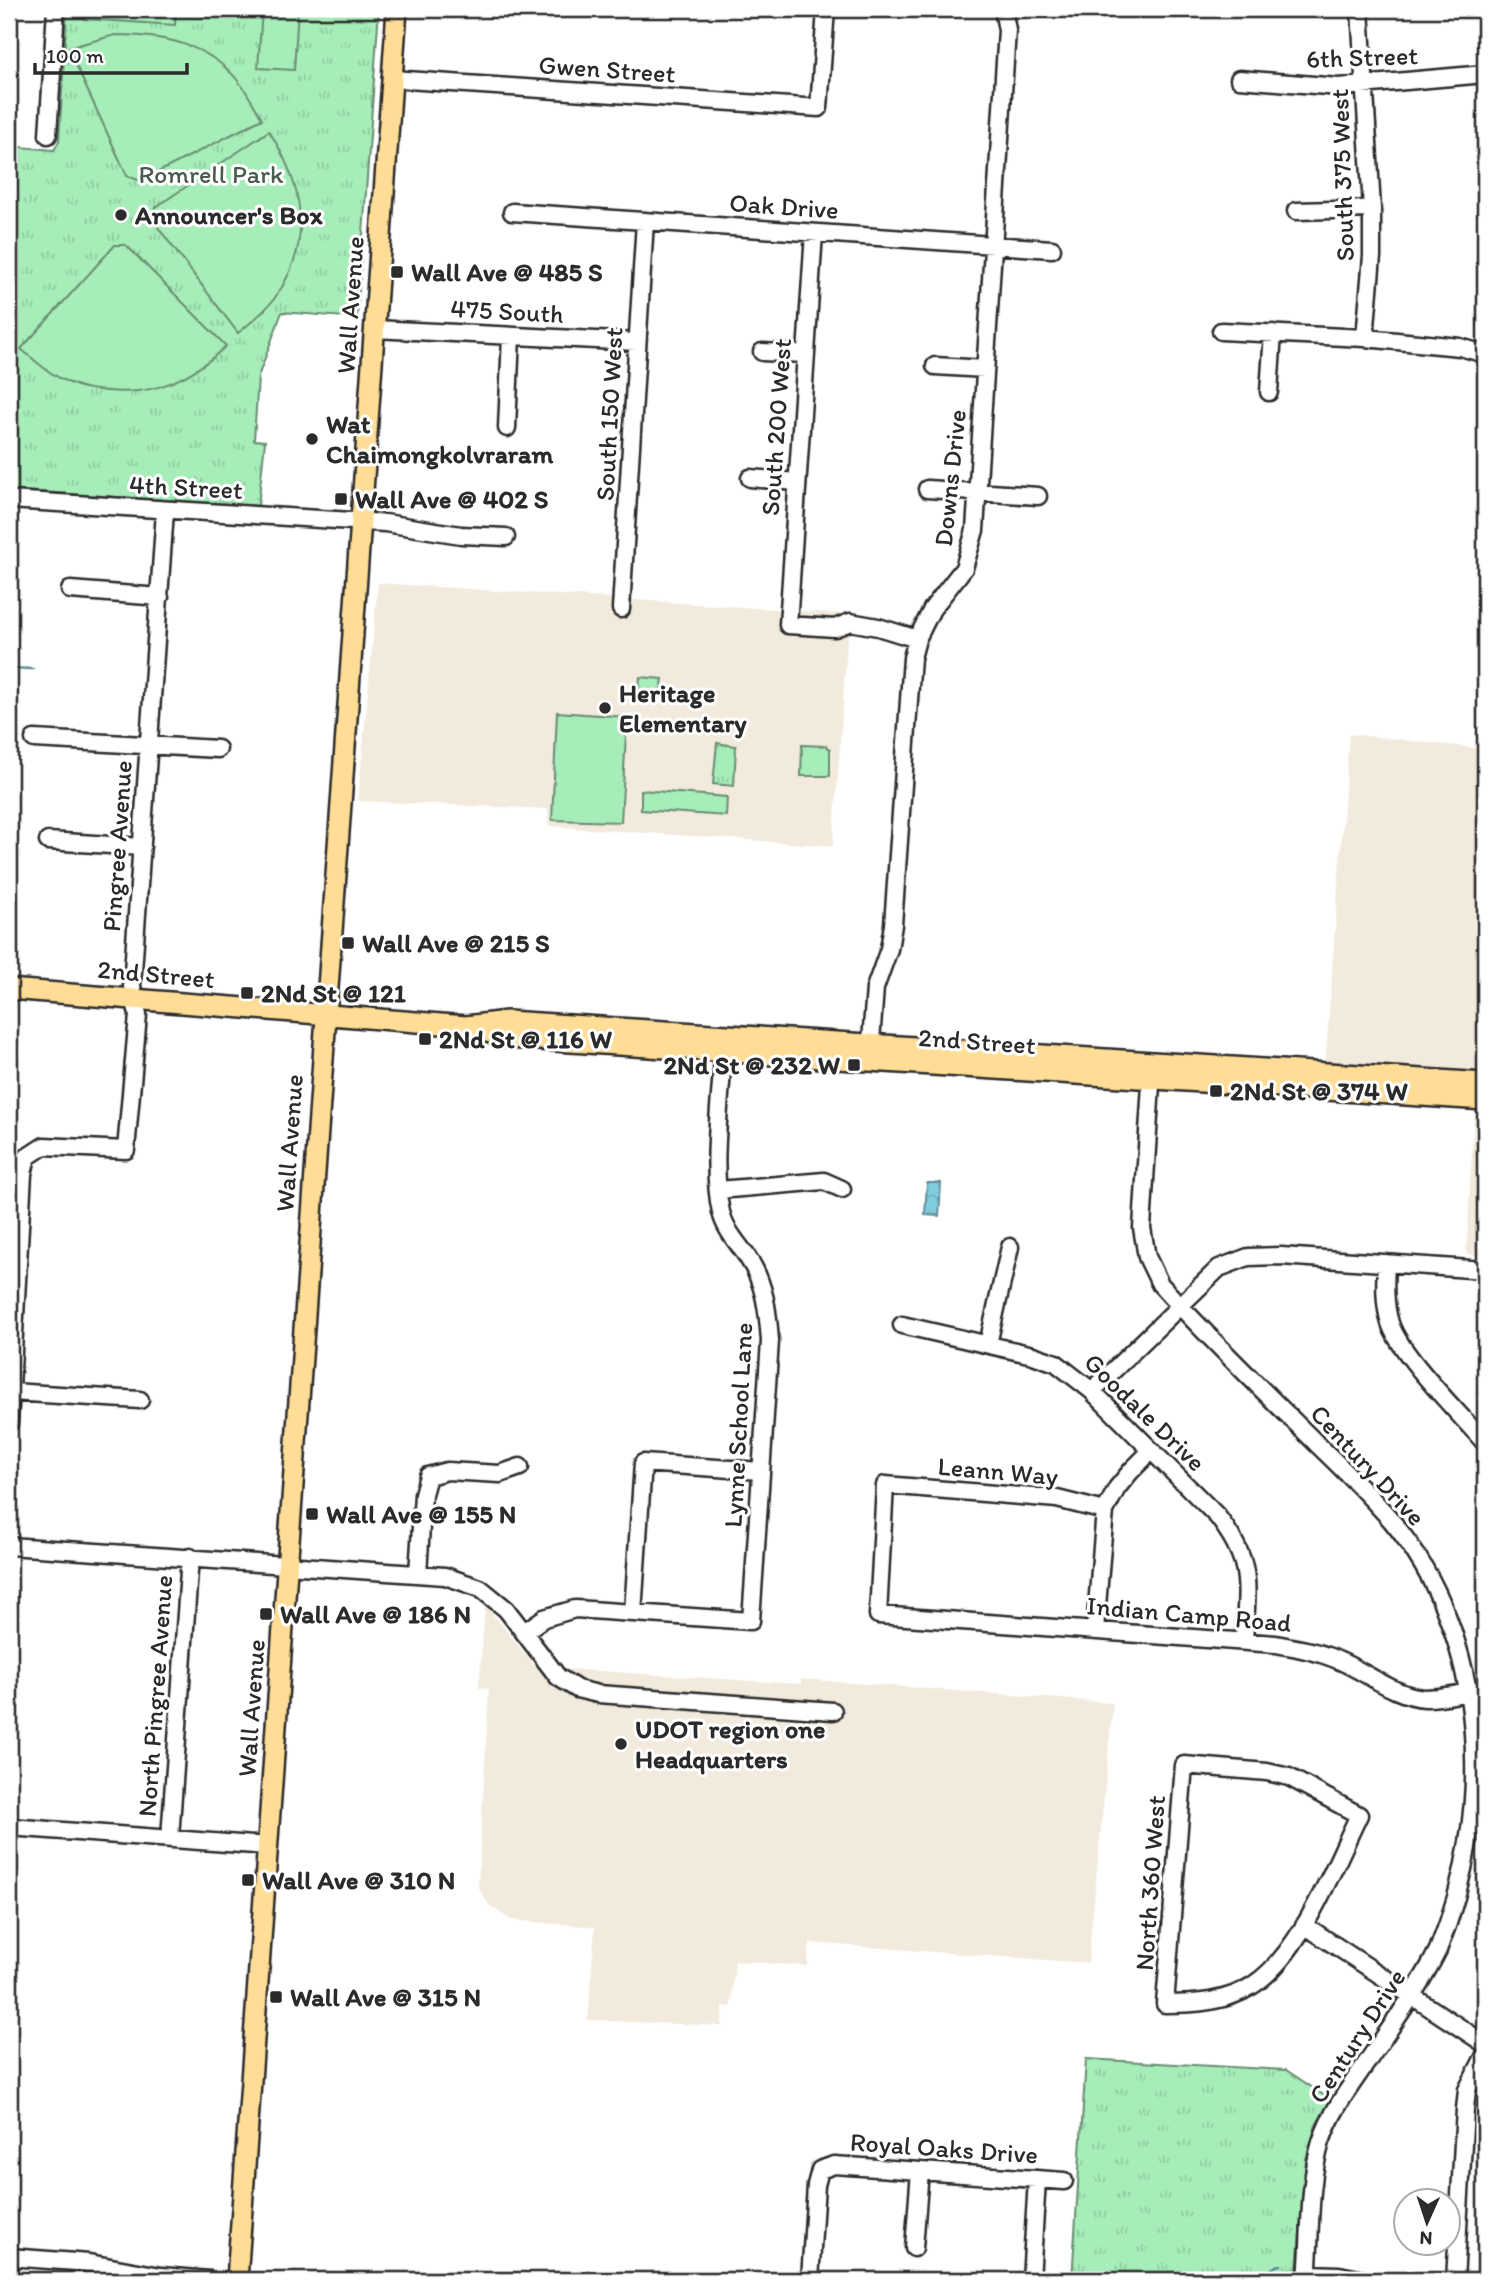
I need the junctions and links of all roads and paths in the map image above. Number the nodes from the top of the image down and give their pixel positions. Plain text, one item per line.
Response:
1 (56, 9) edge
2 (397, 9) edge
3 (826, 9) edge
4 (1003, 9) edge
5 (1360, 9) edge
6 (1485, 74) edge
7 (392, 79) junction
8 (1239, 79) dead end
9 (1364, 87) junction
10 (48, 135) dead end
11 (1372, 209) junction
12 (1296, 211) dead end
13 (512, 212) dead end
14 (645, 221) junction
15 (814, 233) junction
16 (993, 245) junction
17 (1052, 249) dead end
18 (374, 329) junction
19 (1221, 331) dead end
20 (1273, 334) junction
21 (511, 336) junction
22 (1365, 338) junction
23 (638, 342) junction
24 (762, 352) dead end
25 (806, 354) junction
26 (1485, 354) edge
27 (935, 366) dead end
28 (985, 369) junction
29 (1269, 393) dead end
30 (507, 428) dead end
31 (750, 478) dead end
32 (797, 482) junction
33 (927, 489) dead end
34 (977, 492) junction
35 (1038, 496) dead end
36 (9, 500) edge
37 (165, 511) junction
38 (361, 522) junction
39 (506, 537) dead end
40 (70, 590) dead end
41 (160, 597) junction
42 (621, 609) dead end
43 (917, 639) junction
44 (34, 739) dead end
45 (148, 746) junction
46 (218, 750) dead end
47 (48, 841) dead end
48 (142, 847) junction
49 (9, 989) edge
50 (135, 998) junction
51 (324, 1015) junction
52 (724, 1043) junction
53 (870, 1053) junction
54 (1152, 1071) junction
55 (1485, 1083) edge
56 (1485, 1100) edge
57 (842, 1189) dead end
58 (718, 1190) junction
59 (1010, 1247) dead end
60 (1386, 1263) junction
61 (1485, 1270) edge
62 (1180, 1306) junction
63 (902, 1325) dead end
64 (988, 1344) junction
65 (1092, 1391) junction
66 (11, 1392) junction
67 (140, 1400) dead end
68 (9, 1423) edge
69 (1485, 1443) edge
70 (1151, 1451) junction
71 (520, 1467) dead end
72 (761, 1471) junction
73 (1105, 1511) junction
74 (9, 1546) edge
75 (190, 1557) junction
76 (286, 1565) junction
77 (418, 1574) junction
78 (633, 1613) junction
79 (878, 1615) joint
80 (1095, 1630) junction
81 (524, 1632) junction
82 (1244, 1641) junction
83 (1479, 1690) edge
84 (833, 1711) dead end
85 (9, 1827) edge
86 (170, 1838) junction
87 (268, 1846) junction
88 (1480, 1850) edge
89 (1304, 1925) junction
90 (1413, 1995) junction
91 (1485, 2044) edge
92 (1485, 2055) edge
93 (920, 2171) junction
94 (1037, 2179) junction
95 (1064, 2181) dead end
96 (914, 2248) dead end
97 (9, 2257) edge
98 (1308, 2277) edge
99 (210, 2280) edge
100 (237, 2280) edge
101 (810, 2280) edge
102 (1031, 2280) edge
103 (1364, 2280) edge
104 (1455, 2280) edge

1 - 10 street
2 - 7 main road, Wall Avenue
3 - 7 street, Gwen Street
4 - 16 street, Downs Drive
5 - 9 street, South 375 West
6 - 9 street, 6th Street
7 - 18 main road, Wall Avenue
8 - 9 street, 6th Street
9 - 11 street, South 375 West
11 - 12 street
11 - 22 street, South 375 West
13 - 14 street, Oak Drive
14 - 15 street, Oak Drive
14 - 23 street, South 150 West
15 - 16 street, Oak Drive
15 - 25 street, South 200 West
16 - 17 street, Oak Drive
16 - 28 street, Downs Drive
18 - 21 street, 475 South
18 - 38 main road, Wall Avenue
19 - 20 street
20 - 22 street
20 - 29 street
21 - 23 street, 475 South
21 - 30 street
22 - 26 street
23 - 42 street, South 150 West
24 - 25 street
25 - 32 street, South 200 West
27 - 28 street
28 - 34 street, Downs Drive
31 - 32 street
32 - 43 street, South 200 West
33 - 34 street
34 - 35 street
34 - 43 street, Downs Drive
36 - 37 street, 4th Street
37 - 38 street, 4th Street
37 - 41 street, Pingree Avenue
38 - 39 street, 4th Street
38 - 51 main road, Wall Avenue
40 - 41 street
41 - 45 street, Pingree Avenue
43 - 53 street, Downs Drive
44 - 45 street
45 - 46 street
45 - 48 street, Pingree Avenue
47 - 48 street
48 - 50 street, Pingree Avenue
49 - 50 main road, 2nd Street
50 - 51 main road, 2nd Street
50 - 66 street, Pingree Avenue
51 - 52 main road, 2nd Street
51 - 76 main road, Wall Avenue
52 - 53 main road, 2nd Street
52 - 58 street, Lynne School Lane
53 - 54 main road, 2nd Street
54 - 55 main road, 2nd Street
54 - 56 main road, 2nd Street
54 - 62 street, Century Drive
57 - 58 street
58 - 72 street, Lynne School Lane
59 - 64 street
60 - 61 street
60 - 62 street
60 - 69 street
62 - 65 street
62 - 83 street, Century Drive
63 - 64 street, Goodale Drive
64 - 65 street, Goodale Drive
65 - 70 street, Goodale Drive
66 - 67 street
66 - 68 street, Pingree Avenue
70 - 73 street
70 - 82 street, Goodale Drive
71 - 77 street
72 - 78 street
72 - 78 street, Lynne School Lane
73 - 79 street, Leann Way
73 - 80 street
74 - 75 street
75 - 76 street
75 - 86 street, North Pingree Avenue
76 - 77 street
76 - 87 main road, Wall Avenue
77 - 81 street
78 - 81 street
79 - 80 street, Indian Camp Road
80 - 82 street, Indian Camp Road
81 - 84 street
82 - 83 street, Indian Camp Road
83 - 88 street, Century Drive
85 - 86 street
86 - 87 street
87 - 100 main road, Wall Avenue
88 - 90 street, Century Drive
89 - 89 street, North 360 West
89 - 90 street
90 - 91 street
90 - 98 street, Century Drive
92 - 104 street
93 - 94 street, Royal Oaks Drive
93 - 96 street
93 - 101 street, Royal Oaks Drive
94 - 95 street, Royal Oaks Drive
94 - 102 street
97 - 99 street
98 - 103 street

